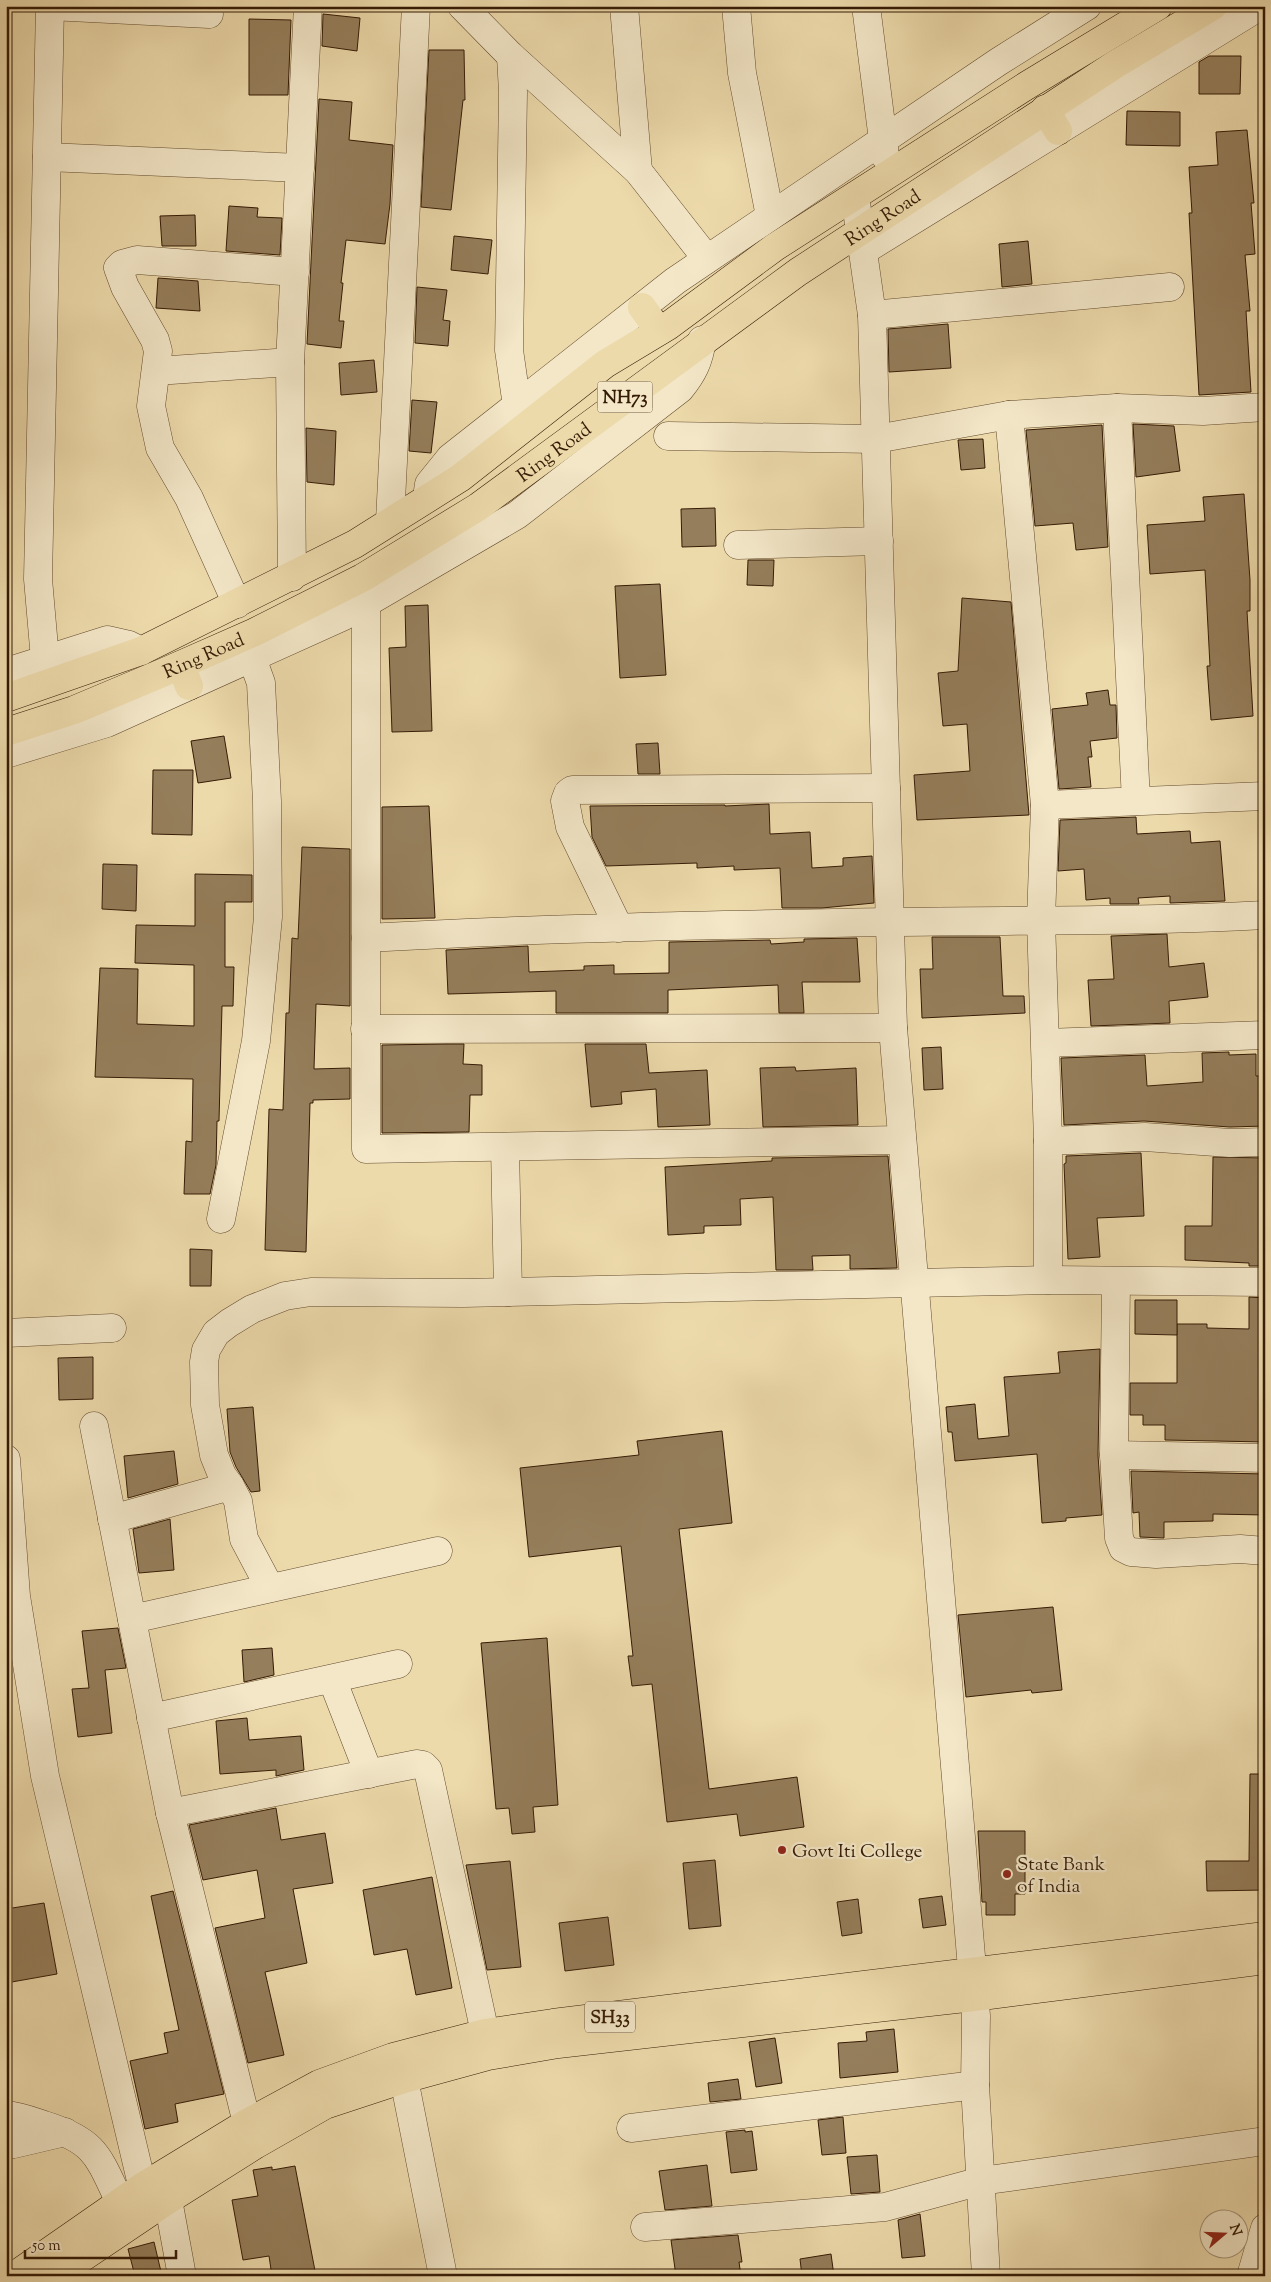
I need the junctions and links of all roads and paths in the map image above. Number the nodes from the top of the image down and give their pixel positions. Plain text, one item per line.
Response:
1 (50, 6) edge
2 (308, 6) edge
3 (416, 6) edge
4 (624, 6) edge
5 (736, 6) edge
6 (866, 6) edge
7 (1087, 6) edge
8 (1158, 6) edge
9 (1213, 6) edge
10 (1260, 6) edge
11 (472, 11) edge
12 (209, 14) dead end
13 (511, 56) junction
14 (1052, 120) junction
15 (884, 140) junction
16 (47, 157) junction
17 (300, 168) junction
18 (638, 171) junction
19 (887, 174) junction
20 (855, 196) junction
21 (770, 216) junction
22 (861, 241) junction
23 (707, 259) junction
24 (295, 272) junction
25 (1170, 287) dead end
26 (642, 307) junction
27 (872, 314) junction
28 (659, 331) junction
29 (702, 340) junction
30 (290, 362) junction
31 (156, 371) junction
32 (517, 406) junction
33 (1265, 406) edge
34 (1117, 408) junction
35 (1009, 414) junction
36 (668, 436) dead end
37 (876, 439) junction
38 (427, 498) junction
39 (390, 520) junction
40 (879, 541) junction
41 (738, 545) dead end
42 (292, 577) junction
43 (237, 604) junction
44 (366, 604) junction
45 (141, 651) junction
46 (252, 658) junction
47 (45, 659) junction
48 (6, 672) edge
49 (185, 675) junction
50 (6, 698) edge
51 (6, 732) edge
52 (6, 754) edge
53 (886, 788) junction
54 (1265, 796) edge
55 (1136, 801) junction
56 (1045, 805) junction
57 (1265, 915) edge
58 (1041, 920) junction
59 (890, 922) junction
60 (619, 928) junction
61 (366, 938) junction
62 (893, 1028) junction
63 (365, 1029) junction
64 (1265, 1035) edge
65 (1046, 1043) junction
66 (902, 1140) junction
67 (1048, 1140) junction
68 (1265, 1142) edge
69 (505, 1147) junction
70 (221, 1220) dead end
71 (1048, 1280) junction
72 (1116, 1282) junction
73 (1265, 1282) edge
74 (914, 1283) junction
75 (508, 1292) junction
76 (112, 1328) dead end
77 (6, 1334) edge
78 (94, 1426) dead end
79 (1114, 1456) junction
80 (1265, 1458) edge
81 (6, 1460) edge
82 (230, 1486) junction
83 (112, 1519) junction
84 (438, 1551) dead end
85 (1265, 1551) edge
86 (270, 1588) junction
87 (132, 1619) junction
88 (398, 1664) dead end
89 (332, 1679) junction
90 (151, 1718) junction
91 (369, 1774) junction
92 (170, 1813) junction
93 (1265, 1936) edge
94 (1265, 1960) edge
95 (973, 1984) junction
96 (485, 2034) junction
97 (404, 2079) junction
98 (975, 2085) junction
99 (6, 2115) edge
100 (247, 2123) junction
101 (631, 2128) dead end
102 (66, 2132) junction
103 (1265, 2141) edge
104 (6, 2143) edge
105 (981, 2181) junction
106 (131, 2194) junction
107 (159, 2207) junction
108 (645, 2228) dead end
109 (1265, 2228) edge
110 (56, 2268) edge
111 (14, 2276) edge
112 (182, 2276) edge
113 (443, 2276) edge
114 (986, 2276) edge
115 (1251, 2276) edge

1 - 12 street
1 - 16 street
2 - 17 street
3 - 39 street
4 - 18 street
5 - 21 street
6 - 15 street
7 - 15 street
8 - 19 main road, Ring Road / NH73
9 - 14 main road, Ring Road / NH73
10 - 14 street
11 - 13 street
13 - 18 street
13 - 32 street
14 - 22 main road, Ring Road / NH73
15 - 19 street
15 - 21 street
16 - 17 street
16 - 47 street
17 - 24 street
18 - 23 street
19 - 20 main road, Ring Road / NH73
20 - 22 street
20 - 28 main road, Ring Road / NH73
21 - 23 street
22 - 27 street
22 - 29 main road, Ring Road / NH73
23 - 26 street
24 - 30 street
24 - 31 street
25 - 27 street
26 - 28 main road
26 - 32 street
27 - 37 street
28 - 38 main road, Ring Road / NH73
29 - 44 street
29 - 49 main road, Ring Road / NH73
30 - 31 street
30 - 42 street
31 - 43 street
32 - 38 street
33 - 34 street
34 - 35 street
34 - 55 street
35 - 37 street
35 - 56 street
36 - 37 street
37 - 40 street
38 - 39 main road, Ring Road / NH73
39 - 42 main road, Ring Road / NH73
40 - 41 street
40 - 53 street
42 - 43 main road, Ring Road / NH73
43 - 45 main road, Ring Road / NH73
44 - 46 street
44 - 61 street
45 - 47 street
45 - 50 main road, Ring Road / NH73
46 - 49 street
46 - 70 street
47 - 48 street
49 - 51 main road, Ring Road / NH73
49 - 52 street
53 - 59 street
53 - 60 street
54 - 55 street
55 - 56 street
56 - 58 street
57 - 58 street
58 - 59 street
58 - 65 street
59 - 60 street
59 - 62 street
60 - 61 street
61 - 63 street
62 - 63 street
62 - 66 street
63 - 69 street
64 - 65 street
65 - 67 street
66 - 69 street
66 - 74 street
67 - 68 street
67 - 71 street
69 - 75 street
71 - 72 street
71 - 74 street
72 - 73 street
72 - 79 street
74 - 75 street
74 - 95 street
75 - 82 street
76 - 77 street
78 - 83 street
79 - 80 street
79 - 85 street
81 - 106 street
82 - 83 street
82 - 86 street
83 - 87 street
84 - 86 street
86 - 87 street
87 - 90 street
88 - 89 street
89 - 90 street
89 - 91 street
90 - 92 street
91 - 92 street
91 - 96 street
92 - 100 street
93 - 95 main road, SH33
94 - 95 main road, SH33
95 - 96 main road, SH33
95 - 97 main road, SH33
95 - 98 street
96 - 100 main road, SH33
97 - 107 main road, SH33
97 - 113 street
98 - 101 street
98 - 105 street
99 - 102 street
100 - 106 main road, SH33
102 - 104 street
102 - 106 street
103 - 105 street
105 - 108 street
105 - 114 street
106 - 107 street
106 - 110 main road, SH33
107 - 110 main road, SH33
107 - 112 street
109 - 115 street
110 - 111 main road, SH33

